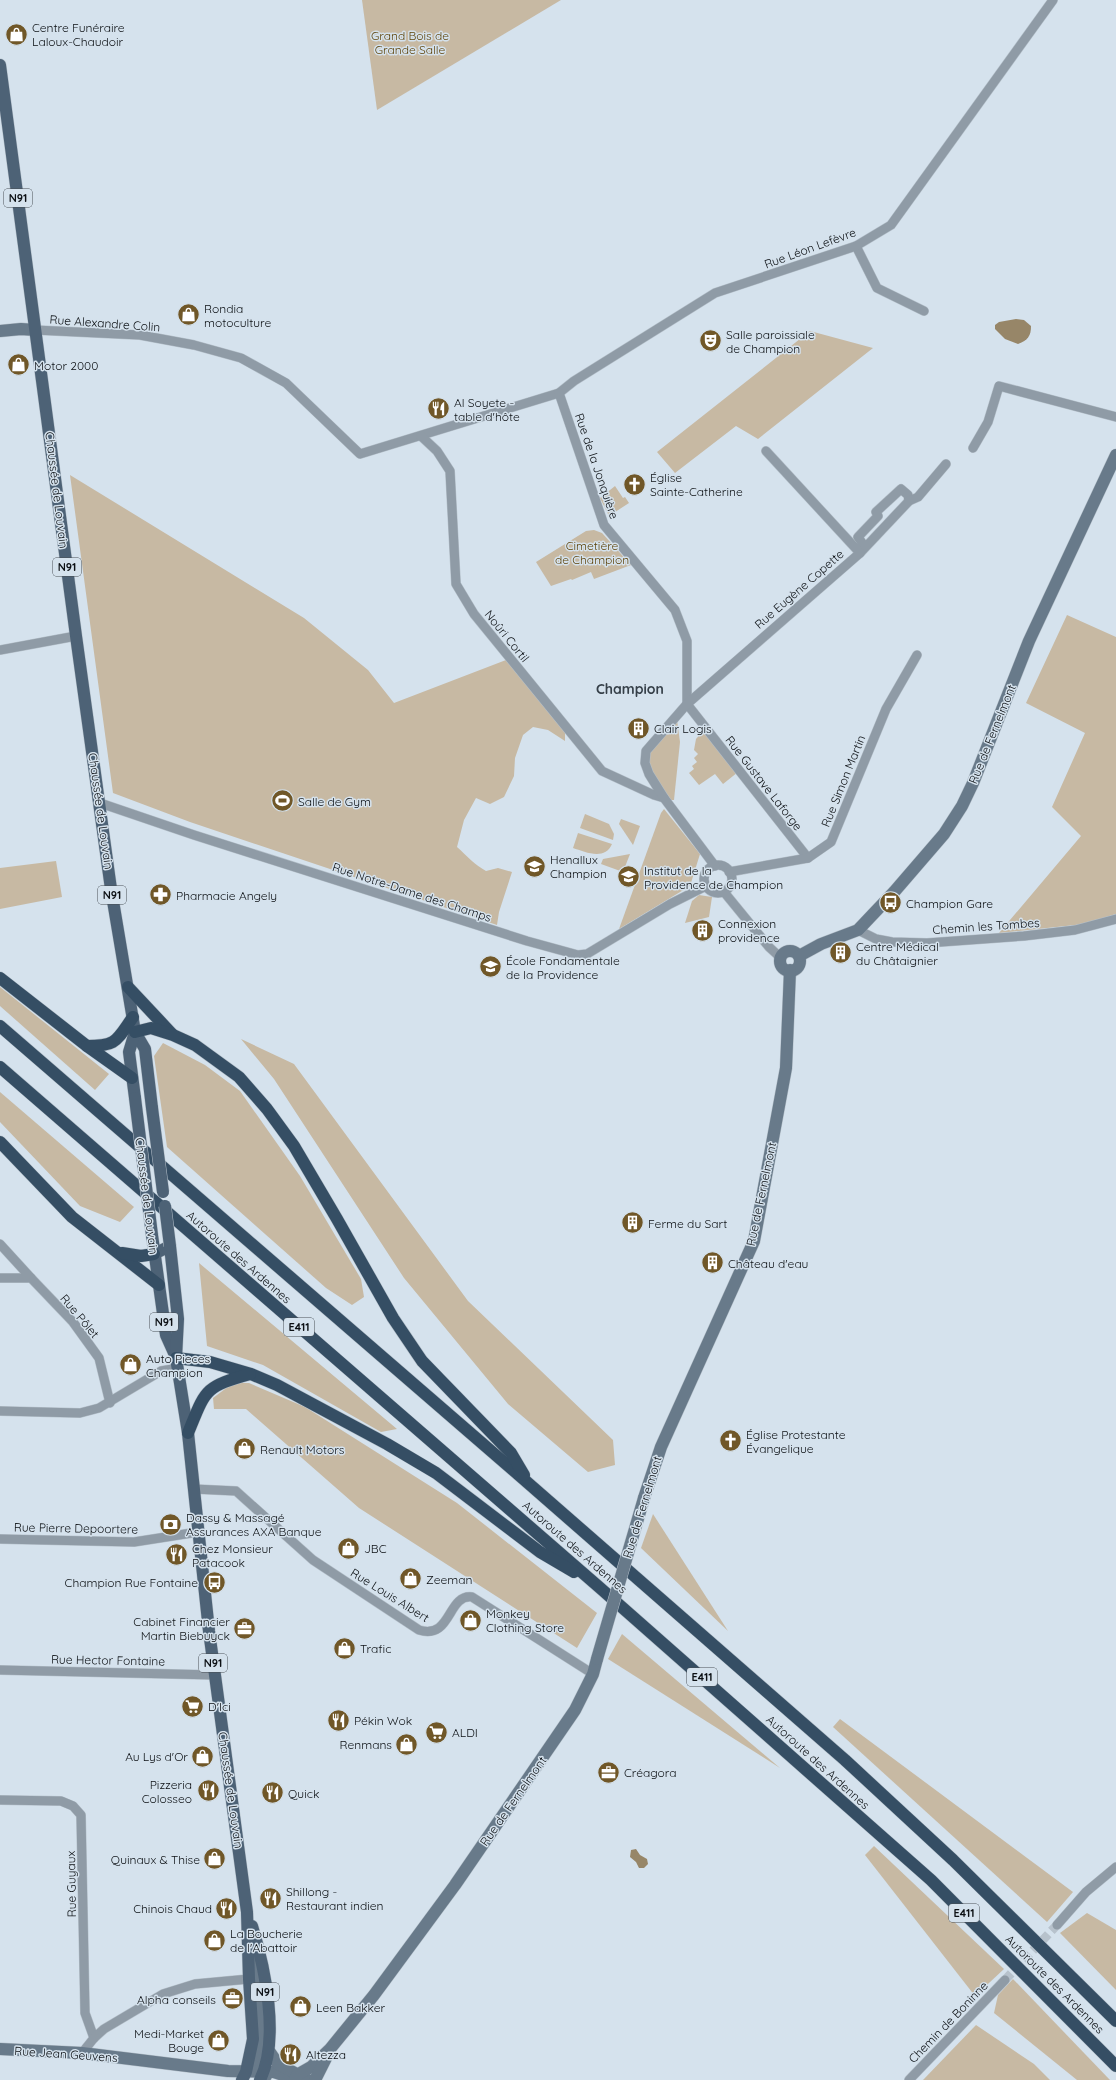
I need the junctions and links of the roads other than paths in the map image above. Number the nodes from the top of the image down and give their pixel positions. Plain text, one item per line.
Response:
1 (1053, 0) edge
2 (0, 66) edge
3 (856, 246) junction
4 (924, 311) dead end
5 (36, 330) junction
6 (0, 331) edge
7 (559, 393) junction
8 (1116, 417) edge
9 (420, 436) junction
10 (973, 448) dead end
11 (766, 451) dead end
12 (1116, 455) edge
13 (946, 464) dead end
14 (909, 501) junction
15 (862, 550) junction
16 (76, 636) junction
17 (0, 650) edge
18 (917, 655) dead end
19 (687, 704) junction
20 (664, 798) junction
21 (100, 803) junction
22 (808, 858) junction
23 (715, 866) junction
24 (729, 872) junction
25 (706, 886) junction
26 (724, 892) junction
27 (1116, 919) edge
28 (858, 930) junction
29 (799, 956) junction
30 (781, 958) junction
31 (790, 970) junction
32 (0, 978) edge
33 (128, 987) junction
34 (133, 1017) junction
35 (0, 1026) edge
36 (135, 1032) junction
37 (172, 1035) junction
38 (87, 1046) junction
39 (0, 1067) edge
40 (132, 1078) junction
41 (152, 1108) junction
42 (0, 1142) edge
43 (0, 1244) edge
44 (170, 1246) junction
45 (119, 1252) junction
46 (154, 1254) junction
47 (0, 1278) edge
48 (31, 1278) junction
49 (159, 1285) junction
50 (177, 1363) junction
51 (251, 1374) junction
52 (110, 1403) junction
53 (0, 1411) edge
54 (188, 1433) junction
55 (528, 1483) junction
56 (194, 1489) junction
57 (198, 1532) junction
58 (0, 1539) edge
59 (599, 1587) junction
60 (0, 1670) edge
61 (593, 1674) junction
62 (215, 1675) junction
63 (0, 1800) edge
64 (1116, 1867) edge
65 (247, 1912) junction
66 (1057, 1925) tunnel mouth
67 (249, 1980) junction
68 (1005, 1980) tunnel mouth
69 (1116, 2021) edge
70 (94, 2038) junction
71 (0, 2049) edge
72 (330, 2049) junction
73 (269, 2051) junction
74 (82, 2053) junction
75 (1116, 2066) edge
76 (311, 2067) junction
77 (256, 2077) edge
78 (296, 2078) edge
79 (308, 2080) edge
80 (314, 2080) edge
81 (909, 2080) edge

1 - 3 street, Rue Léon Lefèvre
2 - 5 main road, Chaussée de Louvain / N91
3 - 4 street
3 - 7 street, Rue Léon Lefèvre
5 - 6 street
5 - 9 street, Rue Alexandre Colin
5 - 16 main road, Chaussée de Louvain / N91
7 - 9 street, Rue Alexandre Colin
7 - 19 street, Rue de la Jonquière
8 - 10 street
9 - 20 street, Noûri Cortil
11 - 15 street, Rue Eugène Copette
12 - 28 street, Rue de Fernelmont
13 - 14 street
14 - 15 street
14 - 15 street
15 - 19 street, Rue Eugène Copette
16 - 17 street
16 - 21 main road, Chaussée de Louvain / N91
18 - 22 street, Rue Simon Martin
19 - 20 street
19 - 22 street, Rue Gustave Laforge
20 - 23 street
21 - 25 street, Rue Notre-Dame des Champs
21 - 33 main road, Chaussée de Louvain / N91
22 - 24 street, Rue Simon Martin
23 - 24 street
23 - 25 street
24 - 26 street
25 - 26 street
26 - 30 street
27 - 28 street, Chemin les Tombes
28 - 29 street, Rue de Fernelmont
29 - 30 street, Rue de Fernelmont
29 - 31 street
30 - 31 street
31 - 61 street, Rue de Fernelmont, bridge
32 - 38 highway
33 - 34 main road, Chaussée de Louvain / N91
33 - 37 highway
34 - 36 main road, Chaussée de Louvain / N91
34 - 38 highway
35 - 55 highway, Autoroute des Ardennes / E411
36 - 37 highway
36 - 40 main road, Chaussée de Louvain / N91
36 - 41 main road, Chaussée de Louvain / N91
37 - 55 highway
38 - 40 highway
39 - 59 highway, Autoroute des Ardennes / E411
40 - 41 main road
40 - 46 main road, Chaussée de Louvain / N91, bridge
41 - 44 main road, Chaussée de Louvain / N91, bridge
42 - 45 highway
43 - 48 street, Rue Pôlet
44 - 46 main road
44 - 50 main road, Chaussée de Louvain / N91
45 - 46 highway
45 - 49 highway
46 - 49 main road, Chaussée de Louvain / N91
47 - 48 street
48 - 52 street, Rue Pôlet
49 - 50 main road, Chaussée de Louvain / N91
50 - 51 highway
50 - 52 street
50 - 54 main road, Chaussée de Louvain / N91
51 - 54 highway
51 - 59 highway
52 - 53 street
54 - 56 main road, Chaussée de Louvain / N91
55 - 69 highway, Autoroute des Ardennes / E411
56 - 57 main road, Chaussée de Louvain / N91
56 - 61 street, Rue Louis Albert
57 - 58 street, Rue Pierre Depoortere
57 - 62 main road, Chaussée de Louvain / N91
59 - 75 highway, Autoroute des Ardennes / E411
60 - 62 street, Rue Hector Fontaine
61 - 72 street, Rue de Fernelmont
62 - 65 main road, Chaussée de Louvain / N91
63 - 70 street, Rue Guyaux
64 - 66 street
65 - 67 main road, Chaussée de Louvain / N91
65 - 73 main road, Chaussée de Louvain / N91
65 - 77 street
67 - 70 street
67 - 77 main road, Chaussée de Louvain / N91
68 - 81 street, Chemin de Boninne
70 - 74 street
71 - 74 street, Rue Jean Geuvens
72 - 76 street, Rue de Fernelmont
72 - 80 street
73 - 77 main road, Chaussée de Louvain / N91
73 - 78 street
74 - 77 street, Rue Jean Geuvens
76 - 78 street, Rue de Fernelmont
76 - 80 street
77 - 78 street, Rue Jean Geuvens
78 - 79 street

